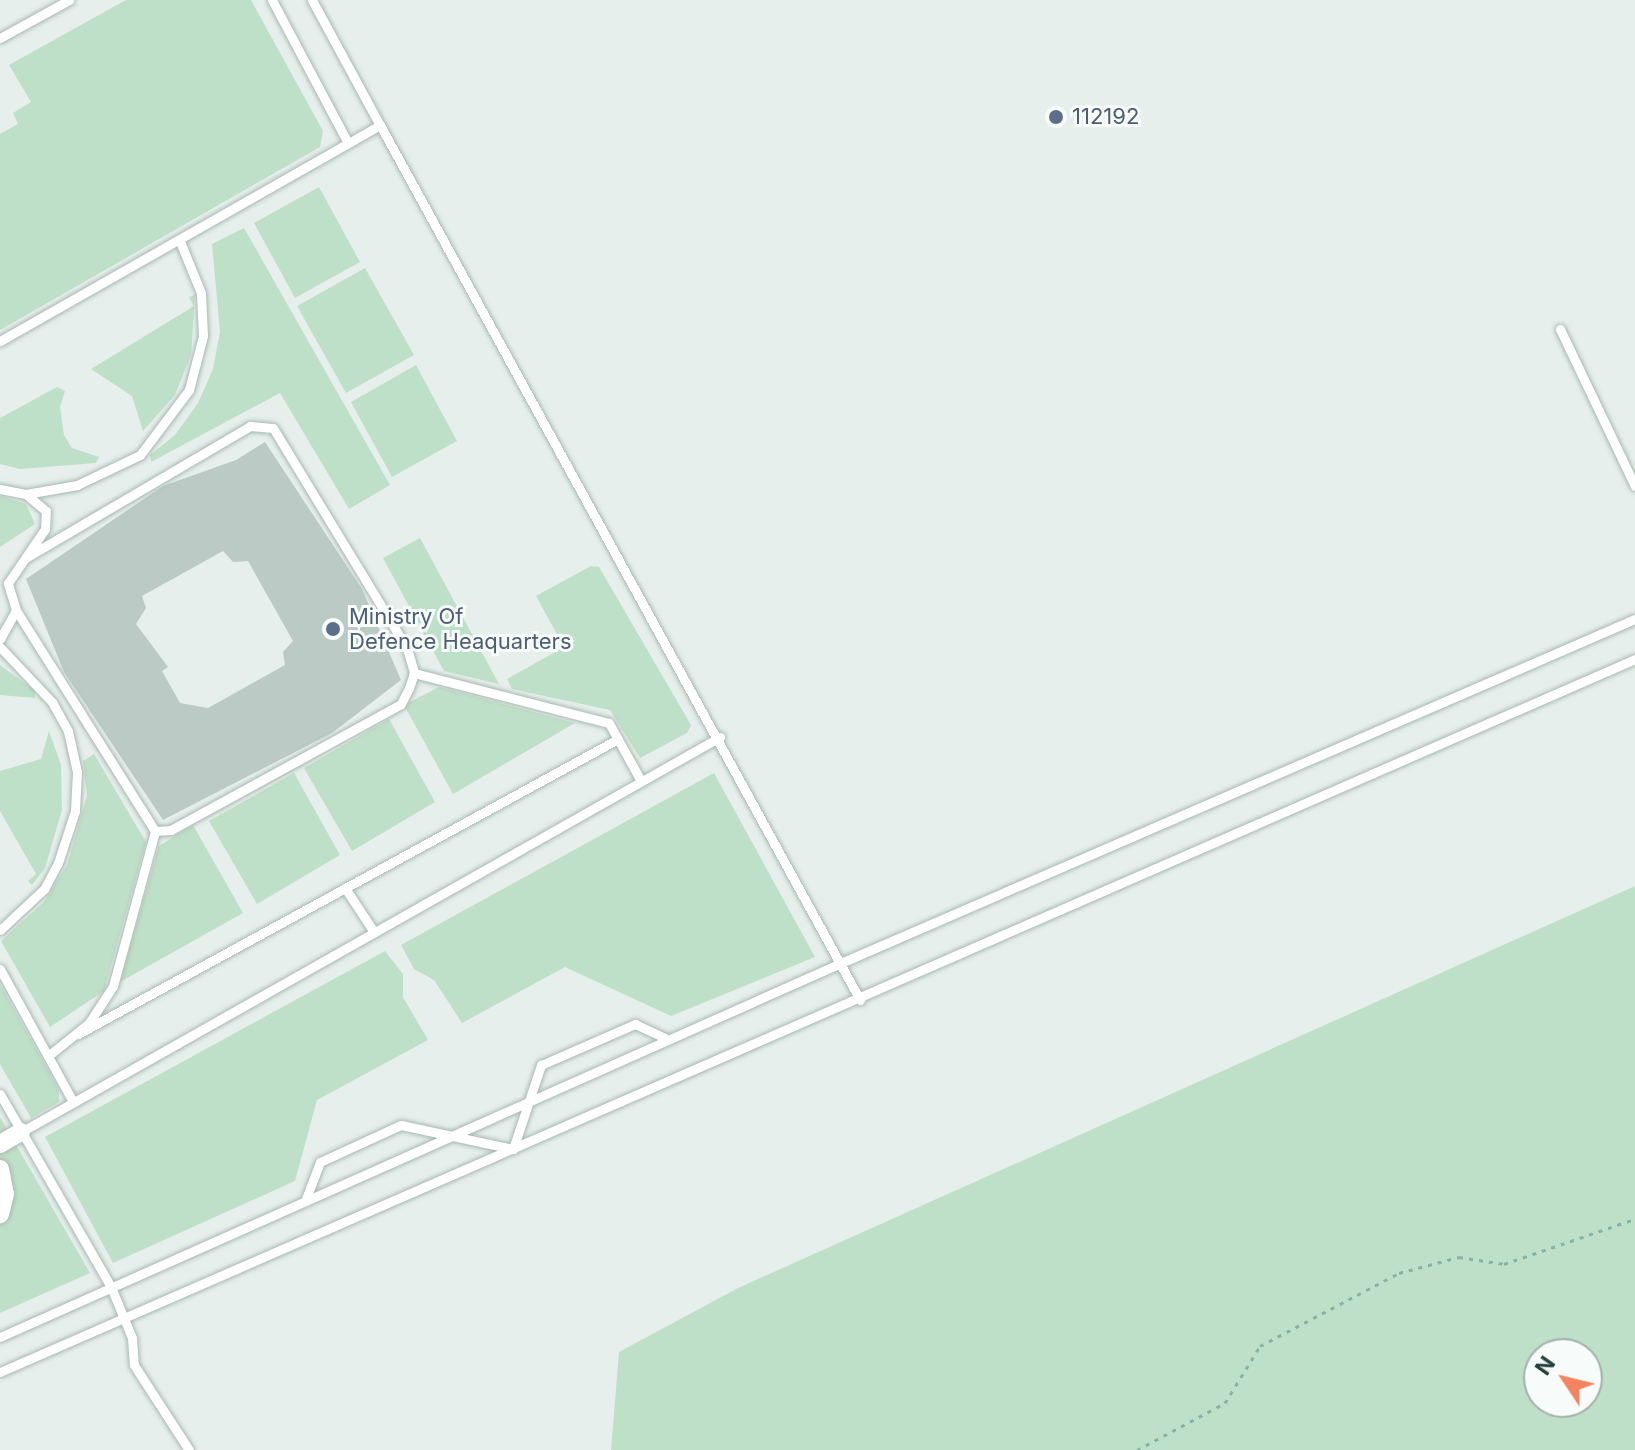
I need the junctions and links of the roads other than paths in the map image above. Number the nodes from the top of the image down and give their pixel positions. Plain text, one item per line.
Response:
1 (69, 0) edge
2 (272, 0) edge
3 (312, 0) edge
4 (0, 38) edge
5 (380, 125) junction
6 (348, 143) junction
7 (179, 239) junction
8 (1560, 329) dead end
9 (0, 341) edge
10 (1635, 486) edge
11 (0, 489) edge
12 (26, 494) junction
13 (27, 557) junction
14 (16, 610) junction
15 (1635, 619) edge
16 (0, 639) edge
17 (0, 647) edge
18 (1635, 659) edge
19 (414, 673) junction
20 (720, 737) junction
21 (618, 739) junction
22 (641, 781) junction
23 (155, 831) junction
24 (345, 888) junction
25 (0, 930) edge
26 (374, 932) junction
27 (843, 962) junction
28 (0, 969) edge
29 (860, 1000) junction
30 (78, 1034) junction
31 (667, 1039) junction
32 (48, 1056) junction
33 (0, 1094) edge
34 (73, 1102) junction
35 (527, 1102) junction
36 (21, 1132) junction
37 (455, 1134) junction
38 (0, 1144) edge
39 (513, 1149) junction
40 (0, 1169) edge
41 (305, 1201) junction
42 (0, 1214) edge
43 (111, 1287) junction
44 (126, 1318) junction
45 (0, 1337) edge
46 (0, 1372) edge
47 (189, 1450) edge

1 - 4 lane
2 - 6 lane
3 - 5 lane
5 - 6 lane
5 - 20 lane
6 - 7 lane
7 - 9 lane
7 - 12 lane
8 - 10 lane
11 - 12 lane
12 - 13 lane
13 - 14 lane
13 - 19 lane
14 - 16 lane
14 - 23 lane
15 - 27 lane
17 - 25 lane
18 - 29 lane
19 - 21 lane
19 - 23 lane
20 - 22 lane
20 - 27 lane
21 - 22 lane
21 - 24 lane
22 - 26 lane
23 - 30 lane
24 - 26 lane
24 - 30 lane
26 - 34 lane
27 - 29 lane
27 - 31 lane
28 - 32 lane
29 - 39 lane
30 - 32 lane
31 - 35 lane
31 - 35 lane
32 - 34 lane
33 - 36 lane
34 - 36 lane
35 - 37 lane
35 - 39 lane
36 - 38 street
36 - 43 lane
37 - 39 lane
37 - 41 lane
37 - 41 lane
39 - 44 lane
40 - 42 street
41 - 43 lane
43 - 44 lane
43 - 45 lane
44 - 46 lane
44 - 47 lane

